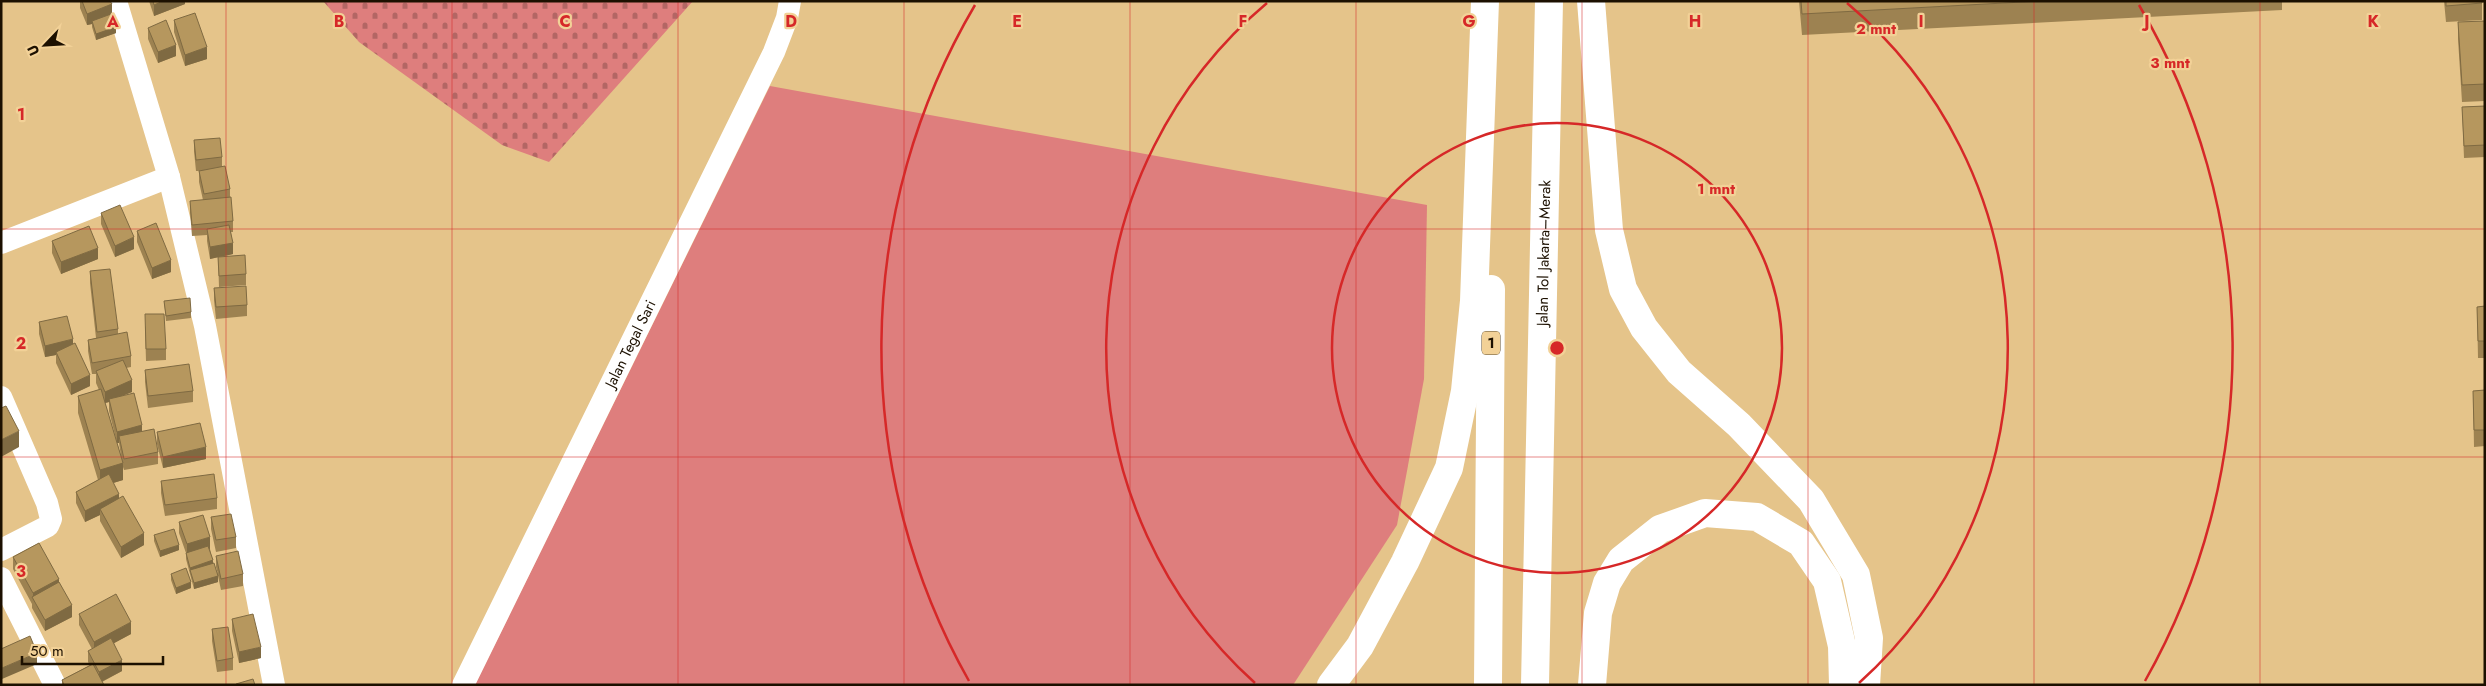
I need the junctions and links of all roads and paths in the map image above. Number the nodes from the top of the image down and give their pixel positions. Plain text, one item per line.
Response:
1 (116, 1) edge
2 (790, 1) edge
3 (1485, 1) edge
4 (1494, 1) edge
5 (1548, 1) edge
6 (1591, 1) edge
7 (169, 177) junction
8 (1, 243) edge
9 (1, 397) edge
10 (1, 550) edge
11 (1, 578) edge
12 (55, 685) edge
13 (274, 685) edge
14 (463, 685) edge
15 (1331, 685) edge
16 (1488, 685) edge
17 (1535, 685) edge
18 (1592, 685) edge
19 (1842, 685) edge
20 (1866, 685) edge

1 - 7 street
2 - 14 street, Jalan Tegal Sari
3 - 15 highway
4 - 16 highway, 1
5 - 17 highway, Jalan Tol Jakarta–Merak
6 - 20 highway
7 - 8 street
7 - 13 street
9 - 10 street
11 - 12 street
18 - 19 highway

